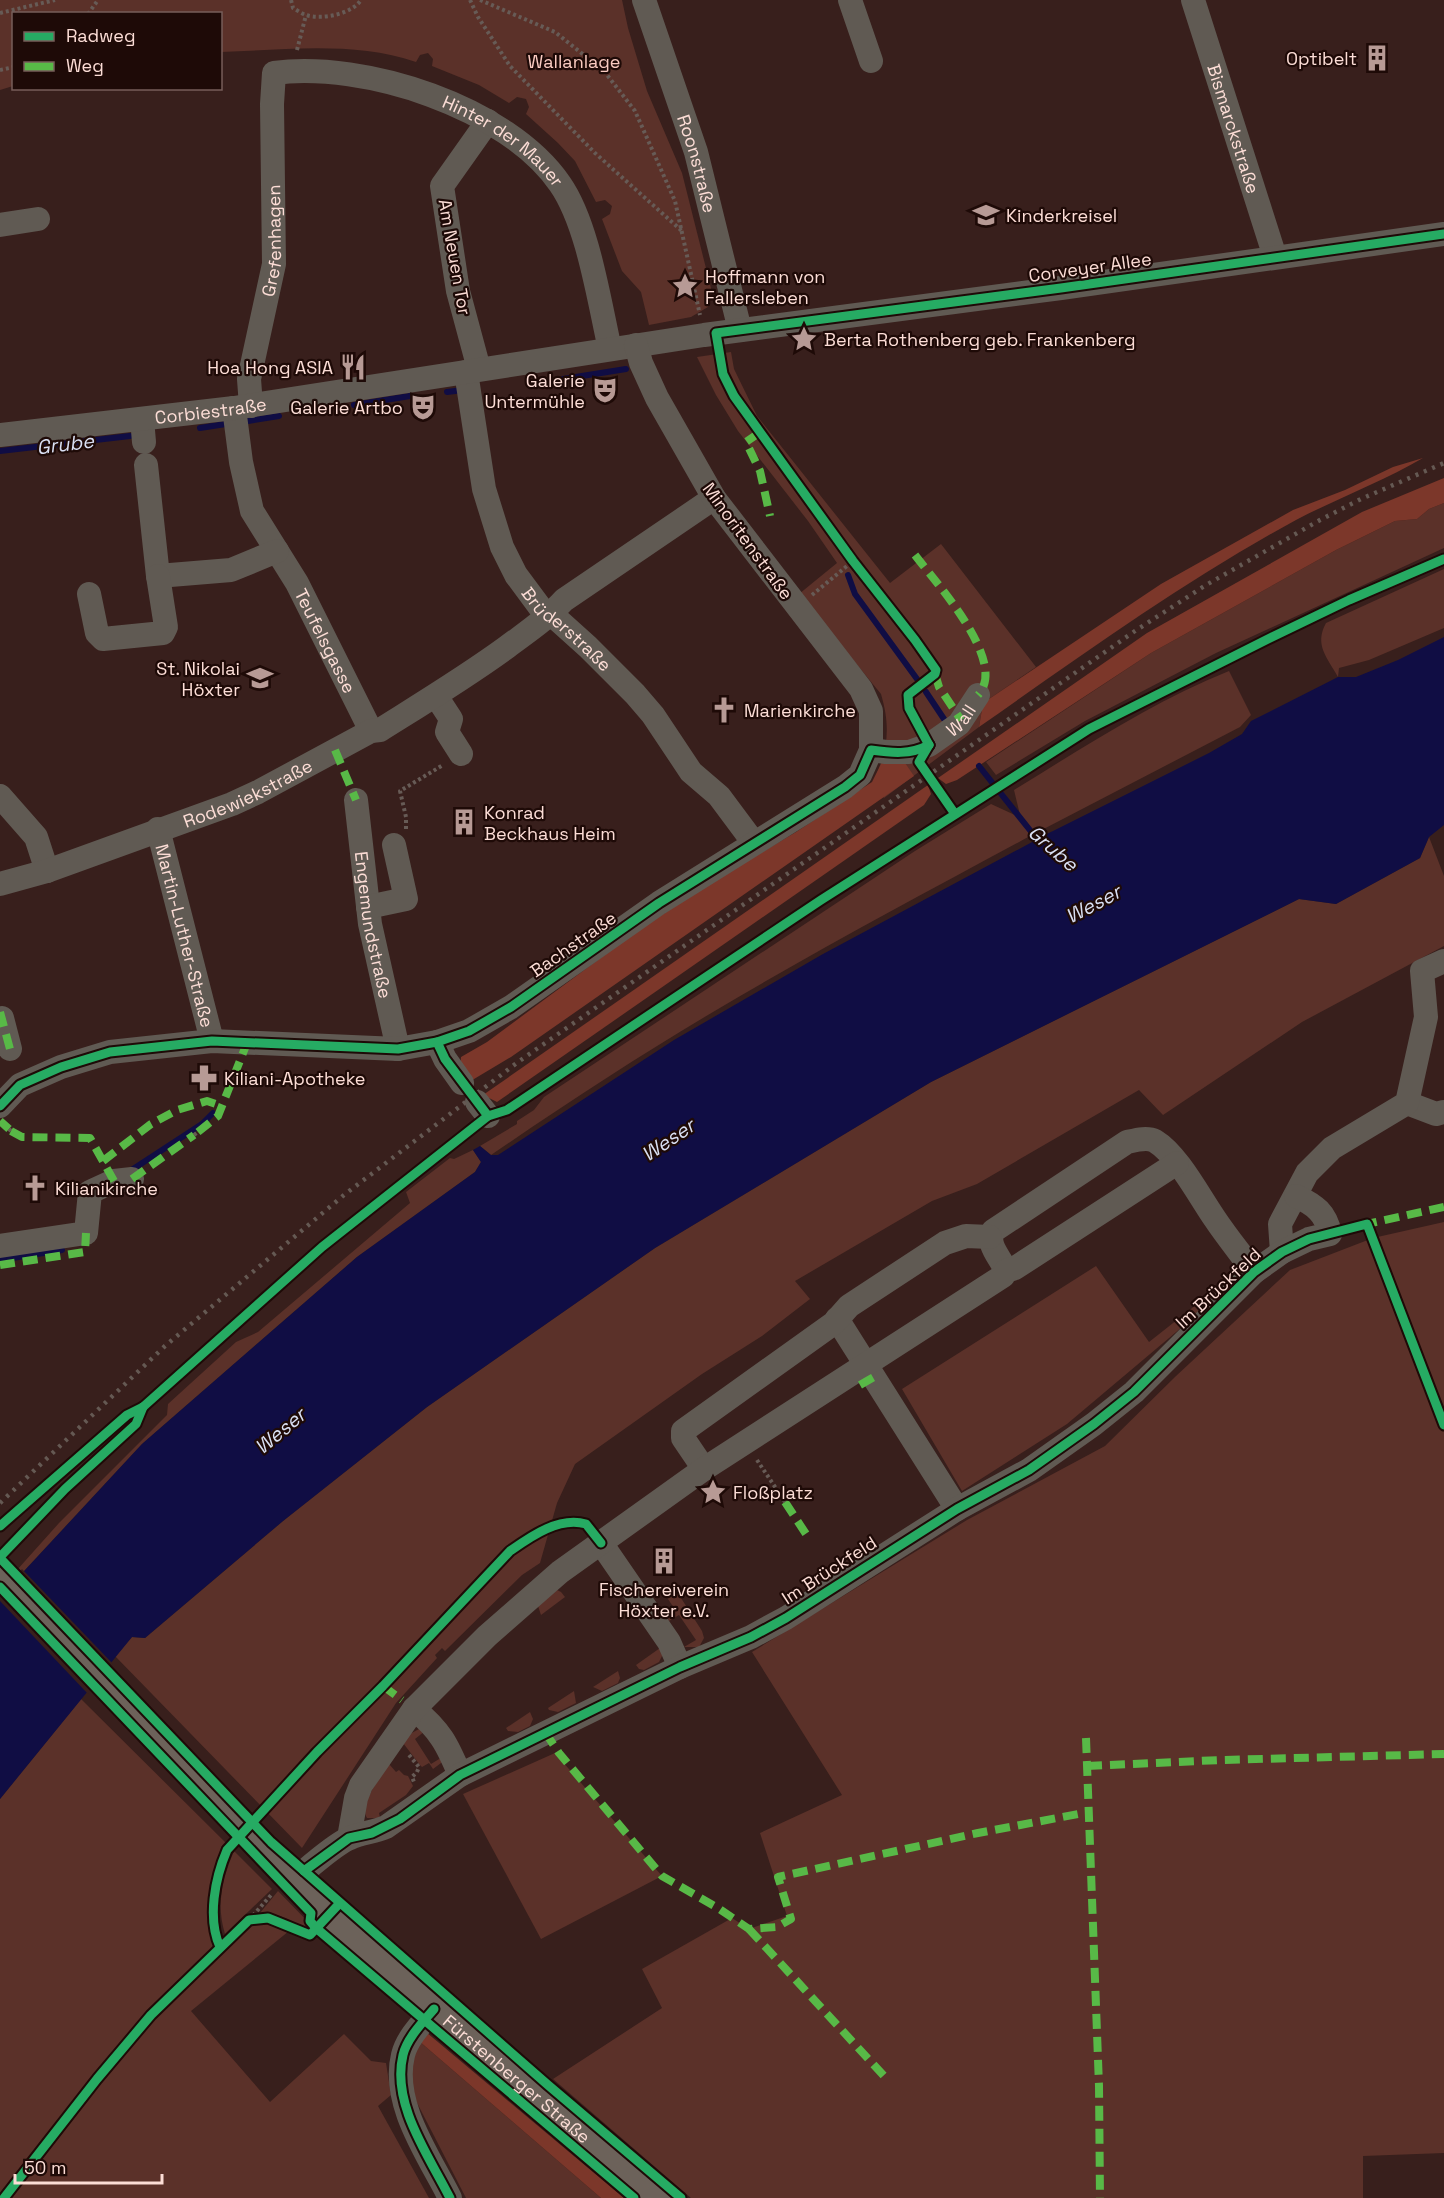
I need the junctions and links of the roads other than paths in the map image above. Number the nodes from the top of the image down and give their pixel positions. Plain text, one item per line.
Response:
1 (644, 0) edge
2 (850, 0) edge
3 (1192, 0) edge
4 (870, 61) dead end
5 (282, 72) joint
6 (488, 121) junction
7 (39, 219) dead end
8 (0, 225) edge
9 (1444, 234) edge
10 (1275, 257) junction
11 (740, 330) junction
12 (636, 345) junction
13 (610, 349) junction
14 (471, 376) junction
15 (239, 415) junction
16 (0, 435) edge
17 (144, 442) junction
18 (714, 498) junction
19 (277, 551) junction
20 (158, 576) junction
21 (89, 594) dead end
22 (550, 616) junction
23 (978, 695) dead end
24 (436, 696) junction
25 (371, 731) junction
26 (871, 739) junction
27 (461, 754) road end
28 (0, 796) edge
29 (356, 800) dead end
30 (158, 829) junction
31 (754, 843) junction
32 (394, 845) road end
33 (58, 873) junction
34 (0, 885) edge
35 (368, 907) junction
36 (1444, 961) edge
37 (2, 1018) dead end
38 (212, 1041) junction
39 (438, 1042) junction
40 (9, 1049) dead end
41 (398, 1049) junction
42 (475, 1100) dead end
43 (1407, 1103) junction
44 (0, 1106) edge
45 (1444, 1112) edge
46 (1177, 1163) junction
47 (132, 1179) dead end
48 (1296, 1196) junction
49 (990, 1237) junction
50 (0, 1246) edge
51 (1282, 1252) junction
52 (1006, 1271) junction
53 (1254, 1272) junction
54 (837, 1319) junction
55 (867, 1365) junction
56 (704, 1469) junction
57 (957, 1509) junction
58 (601, 1543) junction
59 (0, 1573) edge
60 (680, 1666) junction
61 (414, 1709) junction
62 (460, 1775) junction
63 (349, 1838) junction
64 (294, 1881) junction
65 (434, 2009) junction
66 (450, 2198) edge
67 (657, 2198) edge

1 - 11 street, Roonstraße
2 - 4 street
3 - 10 street, Bismarckstraße
5 - 6 street, Hinter der Mauer
5 - 15 street, Grefenhagen
6 - 13 street, Hinter der Mauer
6 - 14 street, Am Neuen Tor
7 - 8 street
9 - 10 street, Corveyer Allee
10 - 11 street, Corveyer Allee
11 - 12 street, Corbiestraße
12 - 13 street, Corbiestraße
12 - 18 street, Minoritenstraße
13 - 14 street, Corbiestraße
14 - 15 street, Corbiestraße
14 - 22 street, Brüderstraße
15 - 17 street, Corbiestraße
15 - 19 street, Teufelsgasse
16 - 17 street, Corbiestraße
17 - 20 street
18 - 22 street, Rodewiekstraße
18 - 26 street, Minoritenstraße
19 - 20 street
19 - 25 street, Teufelsgasse
20 - 21 street
22 - 24 street, Rodewiekstraße
22 - 31 street, Brüderstraße
23 - 26 street, Wall
24 - 25 street, Rodewiekstraße
24 - 27 street
25 - 30 street, Rodewiekstraße
26 - 31 street, Bachstraße
28 - 33 street
29 - 35 street, Engemundstraße
30 - 33 street, Rodewiekstraße
30 - 38 street, Martin-Luther-Straße
31 - 39 street, Bachstraße
32 - 35 street
33 - 34 street, Rodewiekstraße
35 - 41 street, Engemundstraße
36 - 43 street
37 - 40 street
38 - 41 street, Bachstraße
38 - 44 street, Bachstraße
39 - 41 street, Bachstraße
39 - 42 street
43 - 45 street
43 - 48 street
46 - 49 street
46 - 52 street
46 - 53 street
47 - 50 street
48 - 51 street
48 - 51 street, Im Brückfeld
49 - 52 street
49 - 54 street
51 - 53 street, Im Brückfeld
52 - 55 street
53 - 57 street, Im Brückfeld
54 - 55 street
54 - 56 street
55 - 56 street
55 - 57 street
56 - 58 street
57 - 60 street, Im Brückfeld
58 - 60 street
58 - 61 street
59 - 64 main road, Fürstenberger Straße
60 - 62 street, Im Brückfeld
61 - 62 street
61 - 63 street
62 - 63 street, Im Brückfeld
63 - 64 street, Im Brückfeld
64 - 65 main road, Fürstenberger Straße
65 - 66 street
65 - 67 main road, Fürstenberger Straße

